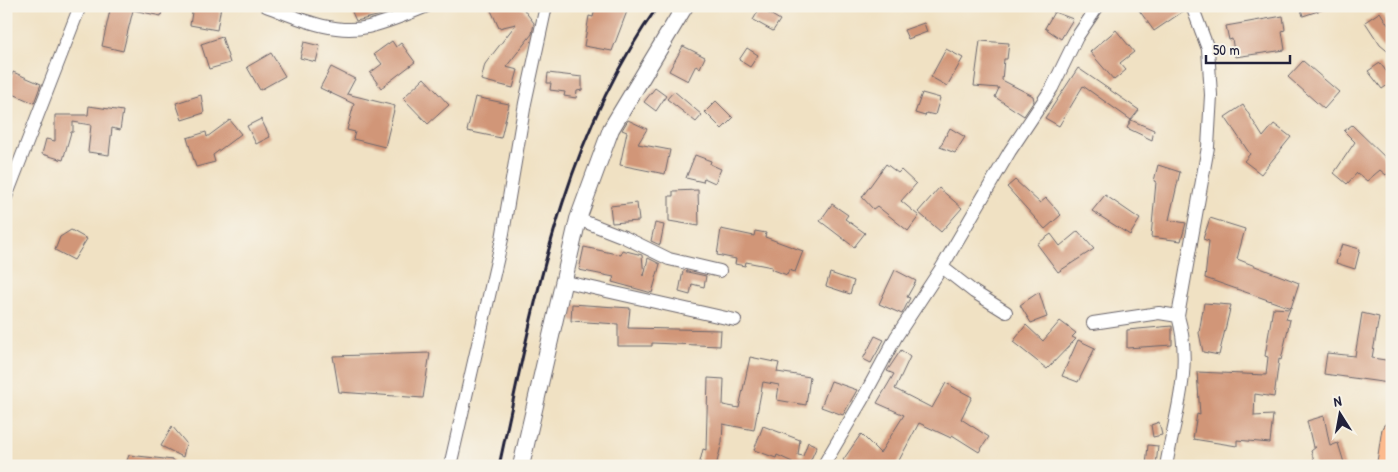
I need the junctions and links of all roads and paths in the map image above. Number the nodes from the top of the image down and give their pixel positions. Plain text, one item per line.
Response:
1 (80, 6) edge
2 (266, 6) edge
3 (427, 6) edge
4 (546, 6) edge
5 (685, 6) edge
6 (1098, 6) edge
7 (1192, 6) edge
8 (6, 197) edge
9 (578, 219) junction
10 (942, 266) junction
11 (720, 271) dead end
12 (562, 281) junction
13 (1006, 312) dead end
14 (1178, 316) junction
15 (735, 320) dead end
16 (1093, 323) dead end
17 (1392, 432) edge
18 (450, 466) edge
19 (521, 466) edge
20 (823, 466) edge
21 (1166, 466) edge
22 (1387, 466) edge

1 - 8 street
2 - 3 street
4 - 18 street
5 - 9 street
6 - 10 street
7 - 14 street
9 - 11 street
9 - 12 street
10 - 13 street
10 - 20 street
12 - 15 street
12 - 19 street
14 - 16 street
14 - 21 street
17 - 22 main road

